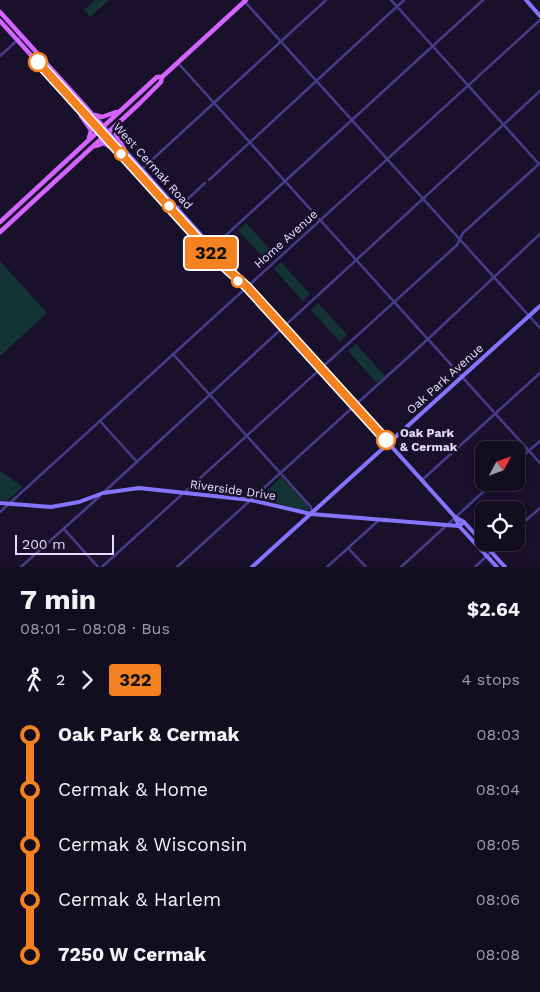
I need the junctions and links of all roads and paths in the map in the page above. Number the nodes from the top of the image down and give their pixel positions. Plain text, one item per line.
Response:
1 (326, 0) edge
2 (391, 0) edge
3 (404, 0) edge
4 (483, 0) edge
5 (526, 0) edge
6 (245, 1) edge
7 (397, 7) junction
8 (0, 12) edge
9 (540, 16) edge
10 (540, 20) edge
11 (0, 21) edge
12 (22, 36) junction
13 (18, 40) junction
14 (281, 42) junction
15 (432, 46) junction
16 (0, 56) edge
17 (178, 63) junction
18 (162, 77) junction
19 (316, 81) junction
20 (468, 86) junction
21 (540, 91) edge
22 (214, 103) junction
23 (121, 109) junction
24 (81, 110) junction
25 (89, 110) junction
26 (352, 120) junction
27 (120, 122) junction
28 (504, 125) junction
29 (101, 128) junction
30 (106, 134) junction
31 (88, 140) junction
32 (250, 142) junction
33 (92, 148) junction
34 (123, 152) junction
35 (387, 159) junction
36 (540, 164) edge
37 (142, 169) junction
38 (209, 180) dead end
39 (285, 181) junction
40 (205, 183) dead end
41 (424, 199) junction
42 (178, 208) junction
43 (320, 220) junction
44 (0, 222) edge
45 (0, 232) edge
46 (540, 234) edge
47 (460, 239) junction
48 (213, 247) junction
49 (357, 261) junction
50 (494, 277) junction
51 (247, 287) junction
52 (394, 302) junction
53 (540, 306) edge
54 (529, 316) junction
55 (284, 328) junction
56 (540, 328) edge
57 (428, 339) junction
58 (173, 354) junction
59 (321, 369) junction
60 (540, 373) edge
61 (462, 377) junction
62 (210, 394) junction
63 (355, 406) junction
64 (496, 414) junction
65 (100, 421) junction
66 (247, 435) junction
67 (540, 441) edge
68 (389, 443) junction
69 (529, 451) junction
70 (525, 454) edge
71 (137, 462) junction
72 (540, 463) edge
73 (281, 473) junction
74 (422, 480) junction
75 (484, 491) edge
76 (103, 493) junction
77 (184, 493) junction
78 (251, 500) junction
79 (0, 503) edge
80 (8, 504) junction
81 (540, 508) edge
82 (0, 512) edge
83 (311, 514) junction
84 (455, 517) junction
85 (378, 521) junction
86 (525, 521) edge
87 (464, 522) junction
88 (446, 526) junction
89 (459, 526) junction
90 (64, 528) junction
91 (348, 548) junction
92 (491, 552) junction
93 (487, 556) junction
94 (21, 567) edge
95 (100, 567) edge
96 (177, 567) edge
97 (252, 567) edge
98 (326, 567) edge
99 (366, 567) edge
100 (401, 567) edge
101 (475, 567) edge
102 (496, 567) edge
103 (505, 567) edge

1 - 14 street
2 - 7 street
3 - 7 street
4 - 15 street
5 - 9 street
6 - 14 street
6 - 17 main road
7 - 15 street
7 - 19 street
8 - 12 main road
10 - 20 street, Home Avenue
11 - 13 main road
12 - 13 street
12 - 25 main road
13 - 16 street
13 - 24 main road
14 - 19 street
14 - 22 street
15 - 20 street
15 - 26 street
17 - 18 main road
17 - 22 street
18 - 23 main road
18 - 27 main road
19 - 26 street
19 - 32 street
20 - 28 street
20 - 35 street, Home Avenue
21 - 28 street
22 - 32 street
22 - 37 street
23 - 25 main road
23 - 29 main road
24 - 29 main road
24 - 31 main road
25 - 29 main road
26 - 35 street
26 - 39 street
27 - 30 main road
27 - 34 main road
28 - 36 street
28 - 41 street
29 - 30 street, West Cermak Road
29 - 31 main road
30 - 33 main road
30 - 34 street, West Cermak Road
31 - 44 main road
32 - 38 street
32 - 39 street
33 - 34 main road
33 - 45 main road
34 - 37 street, West Cermak Road
34 - 51 street, West Cermak Road
35 - 41 street
35 - 43 street, Home Avenue
36 - 47 street
37 - 42 street, West Cermak Road
39 - 43 street
39 - 48 street
40 - 42 street
41 - 47 street
41 - 49 street
42 - 48 street, West Cermak Road
43 - 49 street
43 - 51 street, Home Avenue
46 - 50 street
47 - 50 street
47 - 52 street
48 - 51 street, West Cermak Road
49 - 52 street
49 - 55 street
50 - 54 street
50 - 57 street
51 - 55 street, West Cermak Road
51 - 58 street, Home Avenue
52 - 57 street
52 - 59 street
53 - 54 street, Oak Park Avenue
54 - 56 street
54 - 61 street, Oak Park Avenue
55 - 59 street, West Cermak Road
55 - 62 street
57 - 61 street
57 - 63 street
58 - 62 street
58 - 65 street, Home Avenue
59 - 63 street, West Cermak Road
59 - 66 street
60 - 64 street
61 - 64 street
61 - 68 street, Oak Park Avenue
62 - 66 street
62 - 71 street
63 - 68 street, West Cermak Road
63 - 73 street
64 - 69 street
64 - 74 street
65 - 71 street
65 - 80 street, Home Avenue
66 - 73 street
66 - 77 street
67 - 69 street
68 - 74 street, West Cermak Road
68 - 83 street, Oak Park Avenue
69 - 70 street
69 - 72 street
71 - 76 street
73 - 78 street
73 - 83 street
74 - 84 street, West Cermak Road
75 - 84 street
76 - 77 street, Riverside Drive
76 - 80 street, Riverside Drive
76 - 90 street
77 - 78 street, Riverside Drive
77 - 95 street
78 - 83 street, Riverside Drive
78 - 96 street
79 - 80 street, Riverside Drive
80 - 82 street, Home Avenue
81 - 86 street
83 - 85 street, Riverside Drive
83 - 97 street, Oak Park Avenue
84 - 87 street, West Cermak Road
84 - 88 street
84 - 89 street, West Cermak Road
85 - 88 street, Riverside Drive
85 - 91 street
87 - 89 street
87 - 92 street, West Cermak Road
88 - 89 street, Riverside Drive
88 - 100 street
89 - 93 street, West Cermak Road
90 - 94 street
90 - 95 street
91 - 98 street
91 - 99 street
92 - 93 street
92 - 103 street, West Cermak Road
93 - 101 street
93 - 102 street, West Cermak Road

